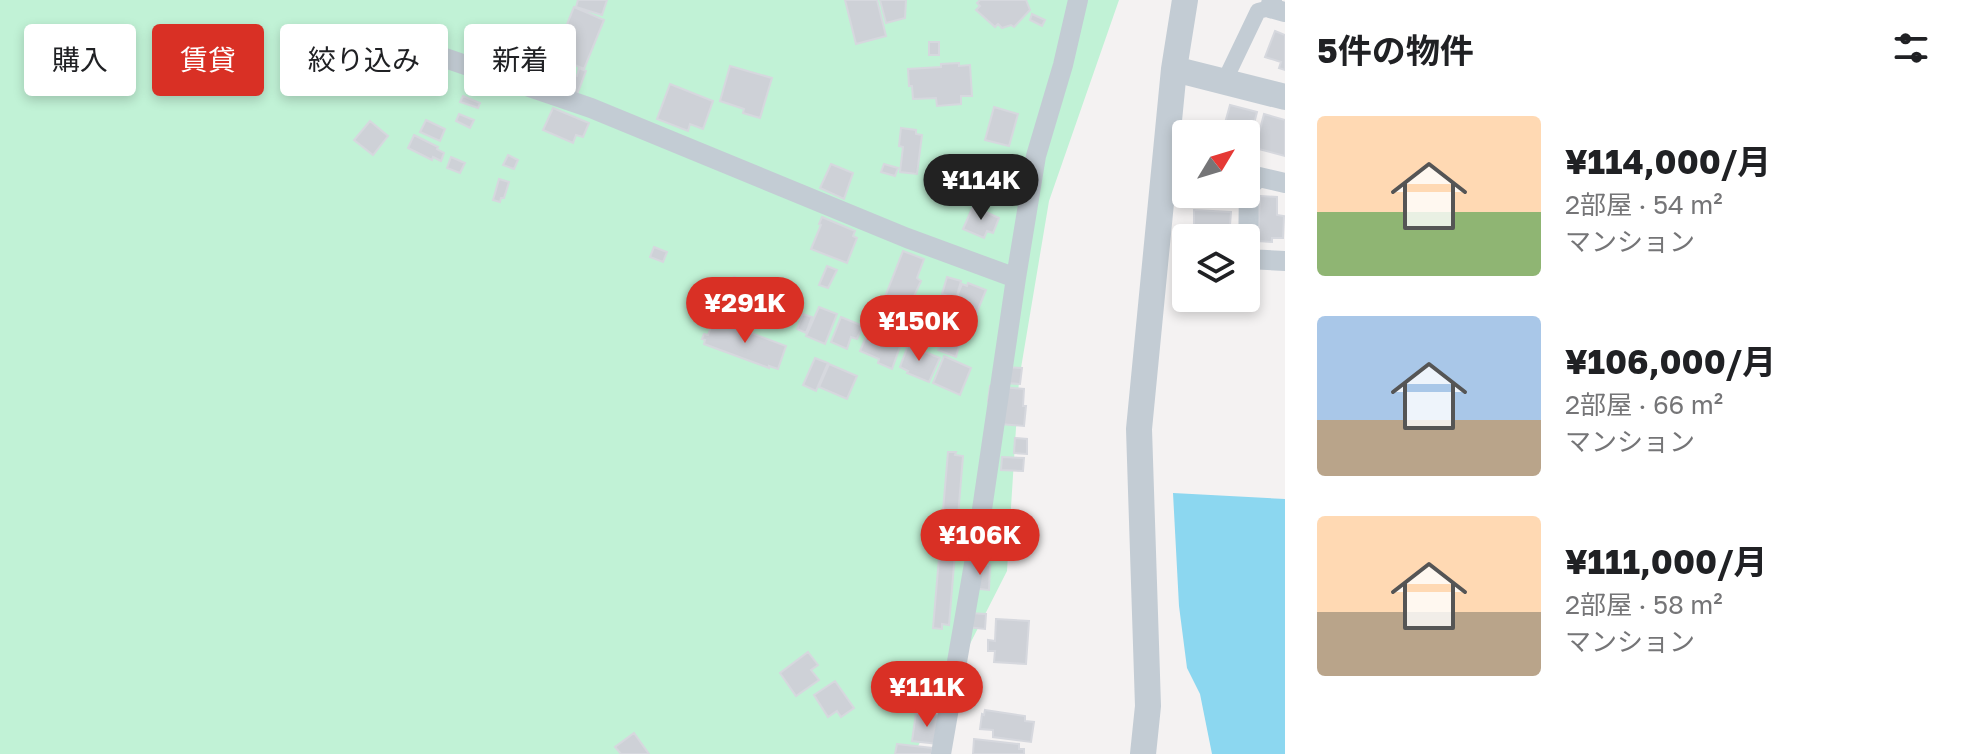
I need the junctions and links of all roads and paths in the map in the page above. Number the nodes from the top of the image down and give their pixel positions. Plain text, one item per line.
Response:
1 (1078, 0) edge
2 (1185, 0) edge
3 (1276, 7) edge
4 (448, 59) edge
5 (1174, 69) junction
6 (1224, 82) junction
7 (1285, 97) edge
8 (1285, 183) edge
9 (1285, 261) edge
10 (1016, 278) junction
11 (941, 754) edge
12 (1143, 754) edge

1 - 10 street
2 - 5 street
3 - 6 street
4 - 10 street
5 - 6 street
5 - 12 street
6 - 7 street
8 - 9 street
10 - 11 street

